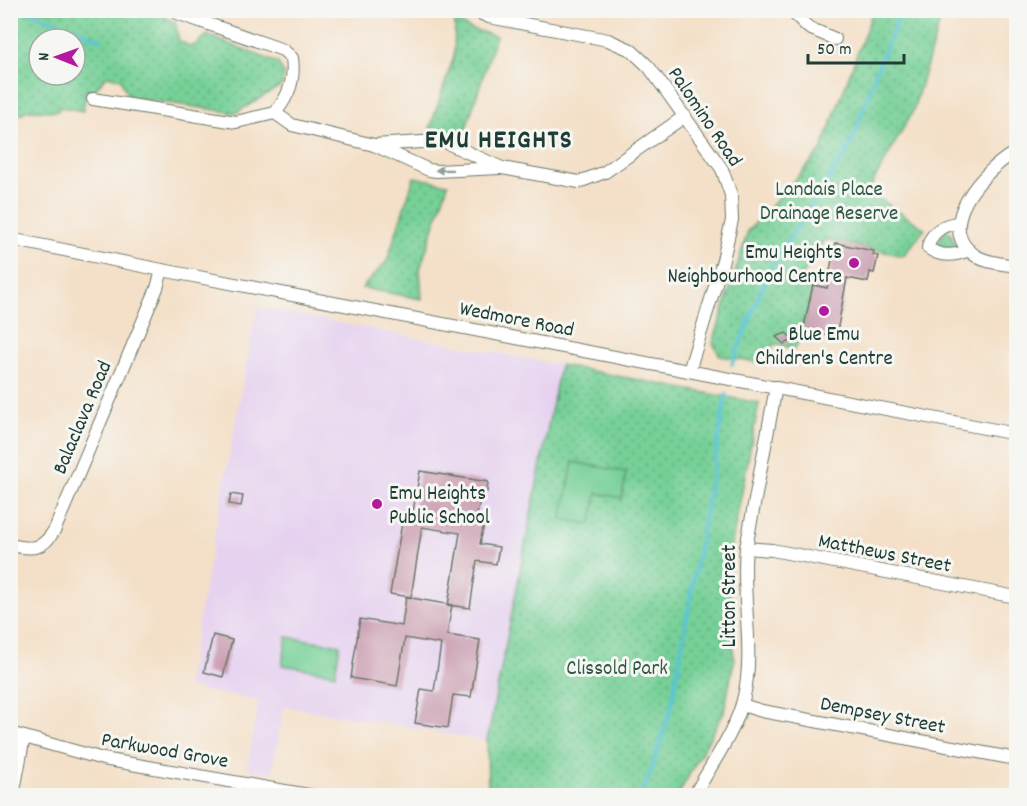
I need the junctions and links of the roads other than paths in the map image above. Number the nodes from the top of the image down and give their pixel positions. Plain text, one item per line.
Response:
1 (473, 10) edge
2 (790, 10) edge
3 (177, 13) dead end
4 (835, 39) dead end
5 (93, 99) dead end
6 (275, 113) junction
7 (685, 117) junction
8 (374, 145) junction
9 (1017, 152) edge
10 (502, 168) junction
11 (958, 223) junction
12 (10, 239) edge
13 (969, 250) junction
14 (1017, 266) edge
15 (162, 270) junction
16 (689, 371) junction
17 (776, 387) junction
18 (1017, 434) edge
19 (10, 545) edge
20 (746, 548) junction
21 (1017, 597) edge
22 (742, 705) junction
23 (10, 733) edge
24 (24, 737) junction
25 (1017, 759) edge
26 (13, 795) edge
27 (314, 795) edge
28 (694, 795) edge

1 - 7 street, Palomino Road
2 - 4 street
3 - 6 street
5 - 6 street
6 - 8 street
7 - 10 street
7 - 16 street, Palomino Road
10 -> 8 street
8 - 10 street
9 - 11 street
11 - 13 street
11 - 13 street
12 - 15 street, Wedmore Road
13 - 14 street
15 - 16 street, Wedmore Road
15 - 19 street, Balaclava Road
16 - 17 street, Wedmore Road
17 - 18 street, Wedmore Road
17 - 20 street, Litton Street
20 - 21 street, Matthews Street
20 - 22 street, Litton Street
22 - 25 street, Dempsey Street
22 - 28 street, Litton Street
23 - 24 street, Parkwood Grove
24 - 26 street
24 - 27 street, Parkwood Grove

